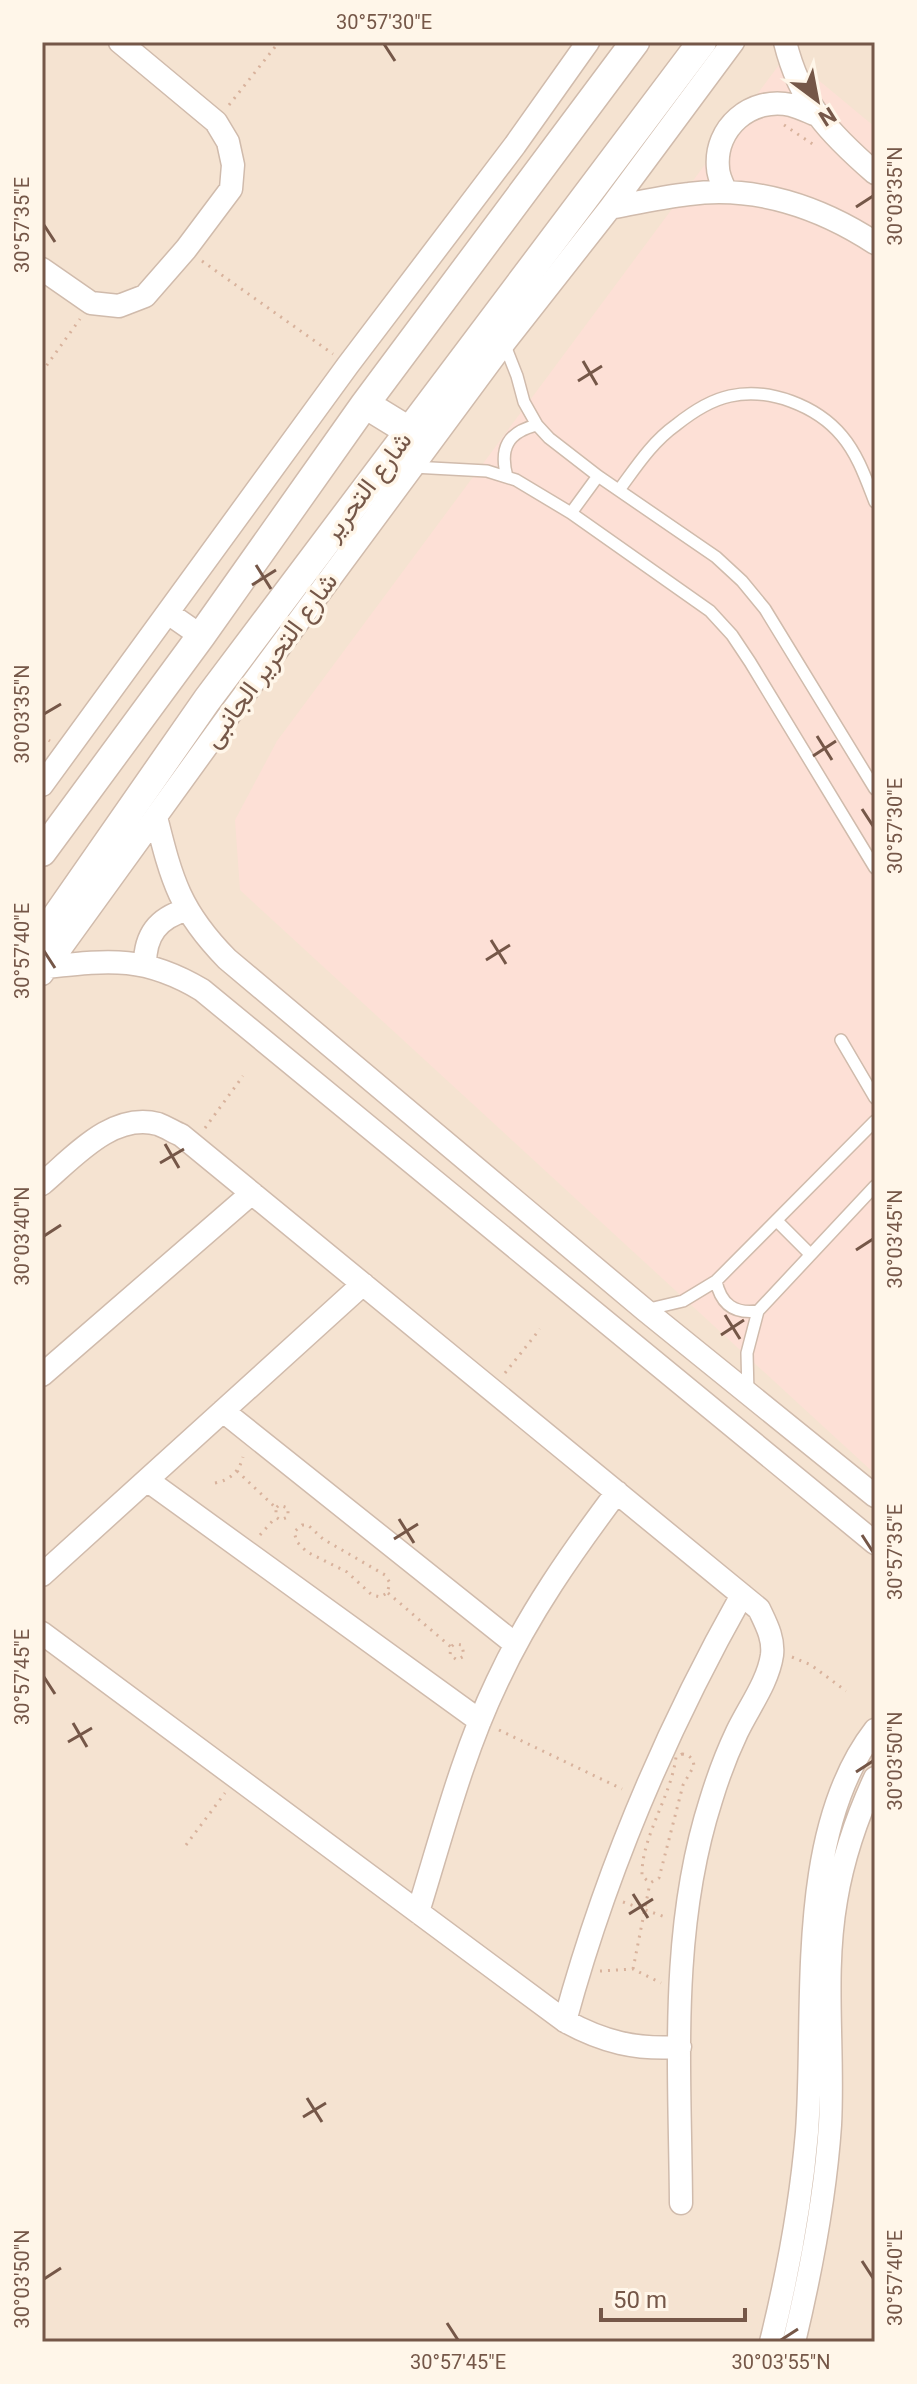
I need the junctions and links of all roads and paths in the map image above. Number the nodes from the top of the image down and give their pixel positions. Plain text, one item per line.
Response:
1 (120, 42) edge
2 (279, 42) edge
3 (588, 42) edge
4 (635, 42) edge
5 (702, 42) edge
6 (733, 42) edge
7 (785, 42) edge
8 (814, 114) junction
9 (216, 122) junction
10 (781, 124) dead end
11 (515, 145) junction
12 (824, 150) dead end
13 (547, 162) junction
14 (875, 173) edge
15 (726, 192) junction
16 (610, 208) junction
17 (875, 243) edge
18 (186, 249) junction
19 (42, 269) edge
20 (529, 291) junction
21 (91, 303) junction
22 (504, 343) junction
23 (348, 365) junction
24 (42, 372) edge
25 (365, 404) junction
26 (537, 425) junction
27 (409, 431) junction
28 (413, 467) junction
29 (598, 476) junction
30 (507, 477) junction
31 (619, 490) junction
32 (875, 502) edge
33 (571, 513) junction
34 (168, 613) junction
35 (201, 636) junction
36 (218, 707) junction
37 (42, 785) edge
38 (875, 789) edge
39 (156, 817) junction
40 (42, 852) edge
41 (875, 868) edge
42 (186, 910) junction
43 (42, 937) edge
44 (145, 964) junction
45 (44, 970) edge
46 (841, 1040) dead end
47 (243, 1076) dead end
48 (371, 1079) junction
49 (875, 1098) edge
50 (347, 1109) junction
51 (875, 1121) edge
52 (193, 1143) junction
53 (42, 1184) edge
54 (875, 1186) edge
55 (252, 1193) junction
56 (777, 1221) junction
57 (810, 1254) junction
58 (716, 1281) junction
59 (363, 1284) junction
60 (645, 1310) junction
61 (758, 1311) junction
62 (540, 1329) dead end
63 (42, 1375) edge
64 (492, 1390) junction
65 (748, 1394) junction
66 (223, 1411) junction
67 (782, 1422) junction
68 (760, 1448) junction
69 (243, 1457) dead end
70 (237, 1471) junction
71 (147, 1480) junction
72 (215, 1483) dead end
73 (617, 1492) junction
74 (875, 1496) edge
75 (276, 1508) junction
76 (276, 1517) junction
77 (875, 1543) edge
78 (246, 1551) junction
79 (42, 1575) edge
80 (387, 1593) junction
81 (742, 1595) junction
82 (42, 1633) edge
83 (515, 1644) junction
84 (451, 1647) dead end
85 (772, 1652) junction
86 (846, 1691) dead end
87 (480, 1721) junction
88 (875, 1730) edge
89 (237, 1778) junction
90 (875, 1778) edge
91 (640, 1798) junction
92 (186, 1845) dead end
93 (650, 1883) junction
94 (603, 1894) junction
95 (645, 1910) junction
96 (418, 1912) junction
97 (684, 1924) junction
98 (633, 1969) junction
99 (577, 1977) junction
100 (678, 1999) junction
101 (565, 2021) junction
102 (680, 2047) junction
103 (681, 2203) dead end
104 (771, 2342) edge
105 (794, 2342) edge

1 - 9 street
2 - 9 path
3 - 11 street
4 - 13 street, شارع التحرير
5 - 20 street, شارع التحرير
6 - 16 street, شارع التحرير الجانبى
7 - 8 street
8 - 14 street
8 - 15 street
9 - 18 street
10 - 12 path
11 - 13 street
11 - 23 street
13 - 25 street, شارع التحرير
15 - 16 street
15 - 17 street
16 - 20 street, شارع التحرير الجانبى
18 - 21 street
18 - 23 path
19 - 21 street
20 - 22 street, شارع التحرير الجانبى
20 - 27 street, شارع التحرير
21 - 24 path
22 - 26 lane
22 - 28 street, شارع التحرير الجانبى
23 - 34 street
25 - 27 street
25 - 35 street, شارع التحرير
26 - 29 lane
26 - 30 lane
27 - 36 street, شارع التحرير
28 - 30 lane
28 - 36 street, شارع التحرير الجانبى
29 - 31 lane
29 - 33 lane
30 - 33 lane
31 - 32 lane
31 - 38 lane
33 - 41 lane
34 - 35 street
34 - 37 street
35 - 40 street, شارع التحرير
36 - 39 street, شارع التحرير الجانبى
36 - 43 street, شارع التحرير
39 - 42 street
39 - 45 street, شارع التحرير الجانبى
42 - 44 street
42 - 48 street
44 - 45 street
44 - 50 street
46 - 49 lane
47 - 52 path
48 - 50 street
48 - 60 street
50 - 68 street
51 - 56 lane
52 - 53 street
52 - 55 street
54 - 57 lane
55 - 59 street
55 - 63 street
56 - 57 lane
56 - 58 lane
57 - 61 lane
58 - 60 lane
58 - 61 lane
59 - 64 street
59 - 66 street
60 - 65 street
61 - 65 lane
62 - 64 path
64 - 73 street
65 - 67 street
66 - 71 street
66 - 83 street
67 - 68 street
67 - 74 street
68 - 77 street
69 - 70 path
70 - 72 path
70 - 75 path
71 - 78 street
71 - 79 street
73 - 81 street
73 - 83 street
75 - 76 path
75 - 76 path
76 - 78 path
78 - 87 street
80 - 80 path
80 - 84 path
81 - 85 street
81 - 91 street
82 - 89 street
83 - 87 street
85 - 86 path
85 - 97 street
87 - 91 path
87 - 96 street
88 - 104 street
89 - 92 path
89 - 96 street
90 - 105 street
91 - 94 street
93 - 93 path
93 - 95 path
94 - 95 path
94 - 99 street
95 - 97 path
95 - 98 path
96 - 101 street
97 - 100 street
98 - 99 path
98 - 100 path
99 - 101 street
100 - 102 street
101 - 102 street
102 - 103 street

